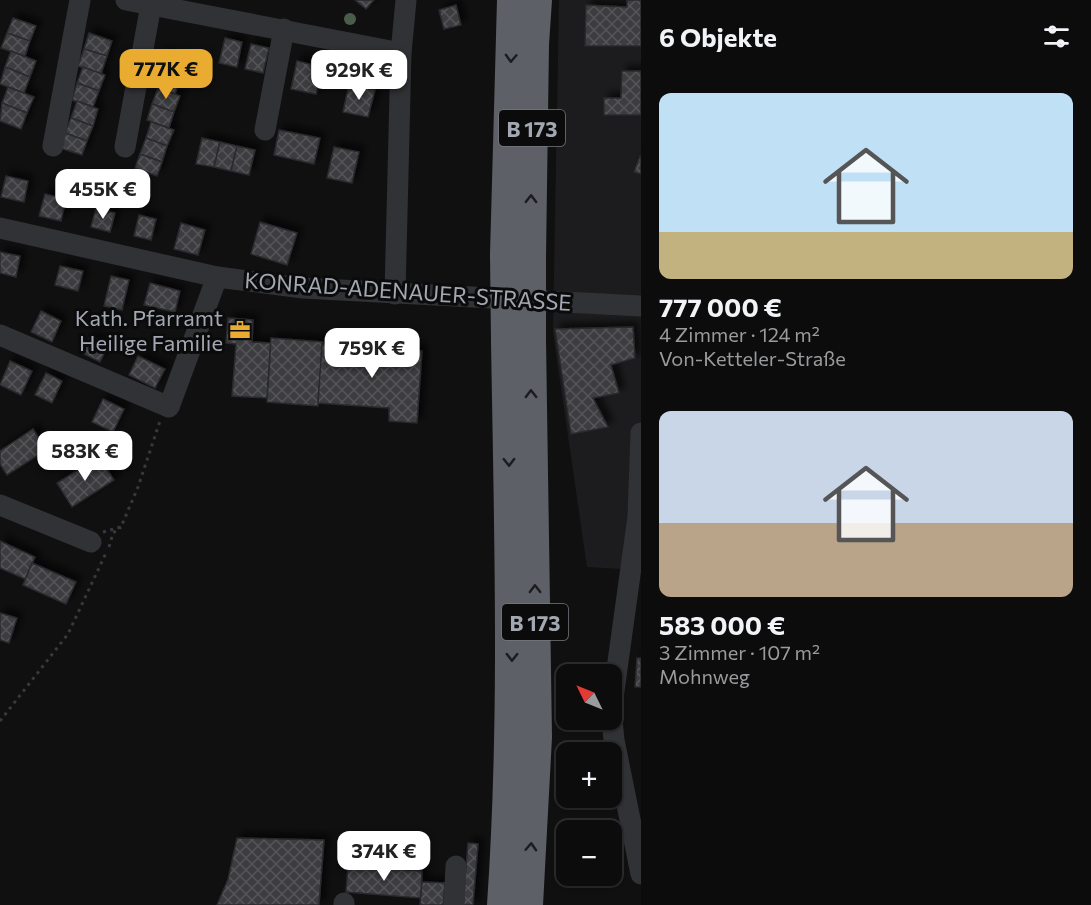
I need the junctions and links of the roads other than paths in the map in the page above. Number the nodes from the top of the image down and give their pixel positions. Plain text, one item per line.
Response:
1 (80, 0) edge
2 (126, 0) edge
3 (406, 0) edge
4 (513, 0) edge
5 (536, 0) edge
6 (151, 5) junction
7 (284, 29) junction
8 (401, 53) junction
9 (265, 130) dead end
10 (53, 146) dead end
11 (125, 147) dead end
12 (0, 228) edge
13 (518, 256) junction
14 (217, 277) junction
15 (395, 294) junction
16 (641, 306) edge
17 (0, 335) edge
18 (518, 340) junction
19 (641, 433) edge
20 (0, 505) edge
21 (91, 542) road end
22 (633, 618) edge
23 (622, 664) edge
24 (613, 730) edge
25 (636, 829) edge
26 (456, 866) dead end
27 (641, 874) edge
28 (454, 905) edge
29 (503, 905) edge
30 (527, 905) edge

1 - 10 street
2 - 6 street
3 - 8 street
4 -> 13 highway, B 173
13 -> 5 highway, B 173
6 - 7 street
6 - 11 street
7 - 8 street
7 - 9 street
8 - 15 street
12 - 14 street, KONRAD-ADENAUER-STRASSE
13 - 18 highway, B 173, bridge
14 - 15 street, KONRAD-ADENAUER-STRASSE
14 - 17 street
15 - 16 street, KONRAD-ADENAUER-STRASSE
18 -> 29 highway, B 173
30 -> 18 highway, B 173
19 - 22 street
20 - 21 street
22 - 23 street
24 - 25 street
25 - 27 street
26 - 28 street

